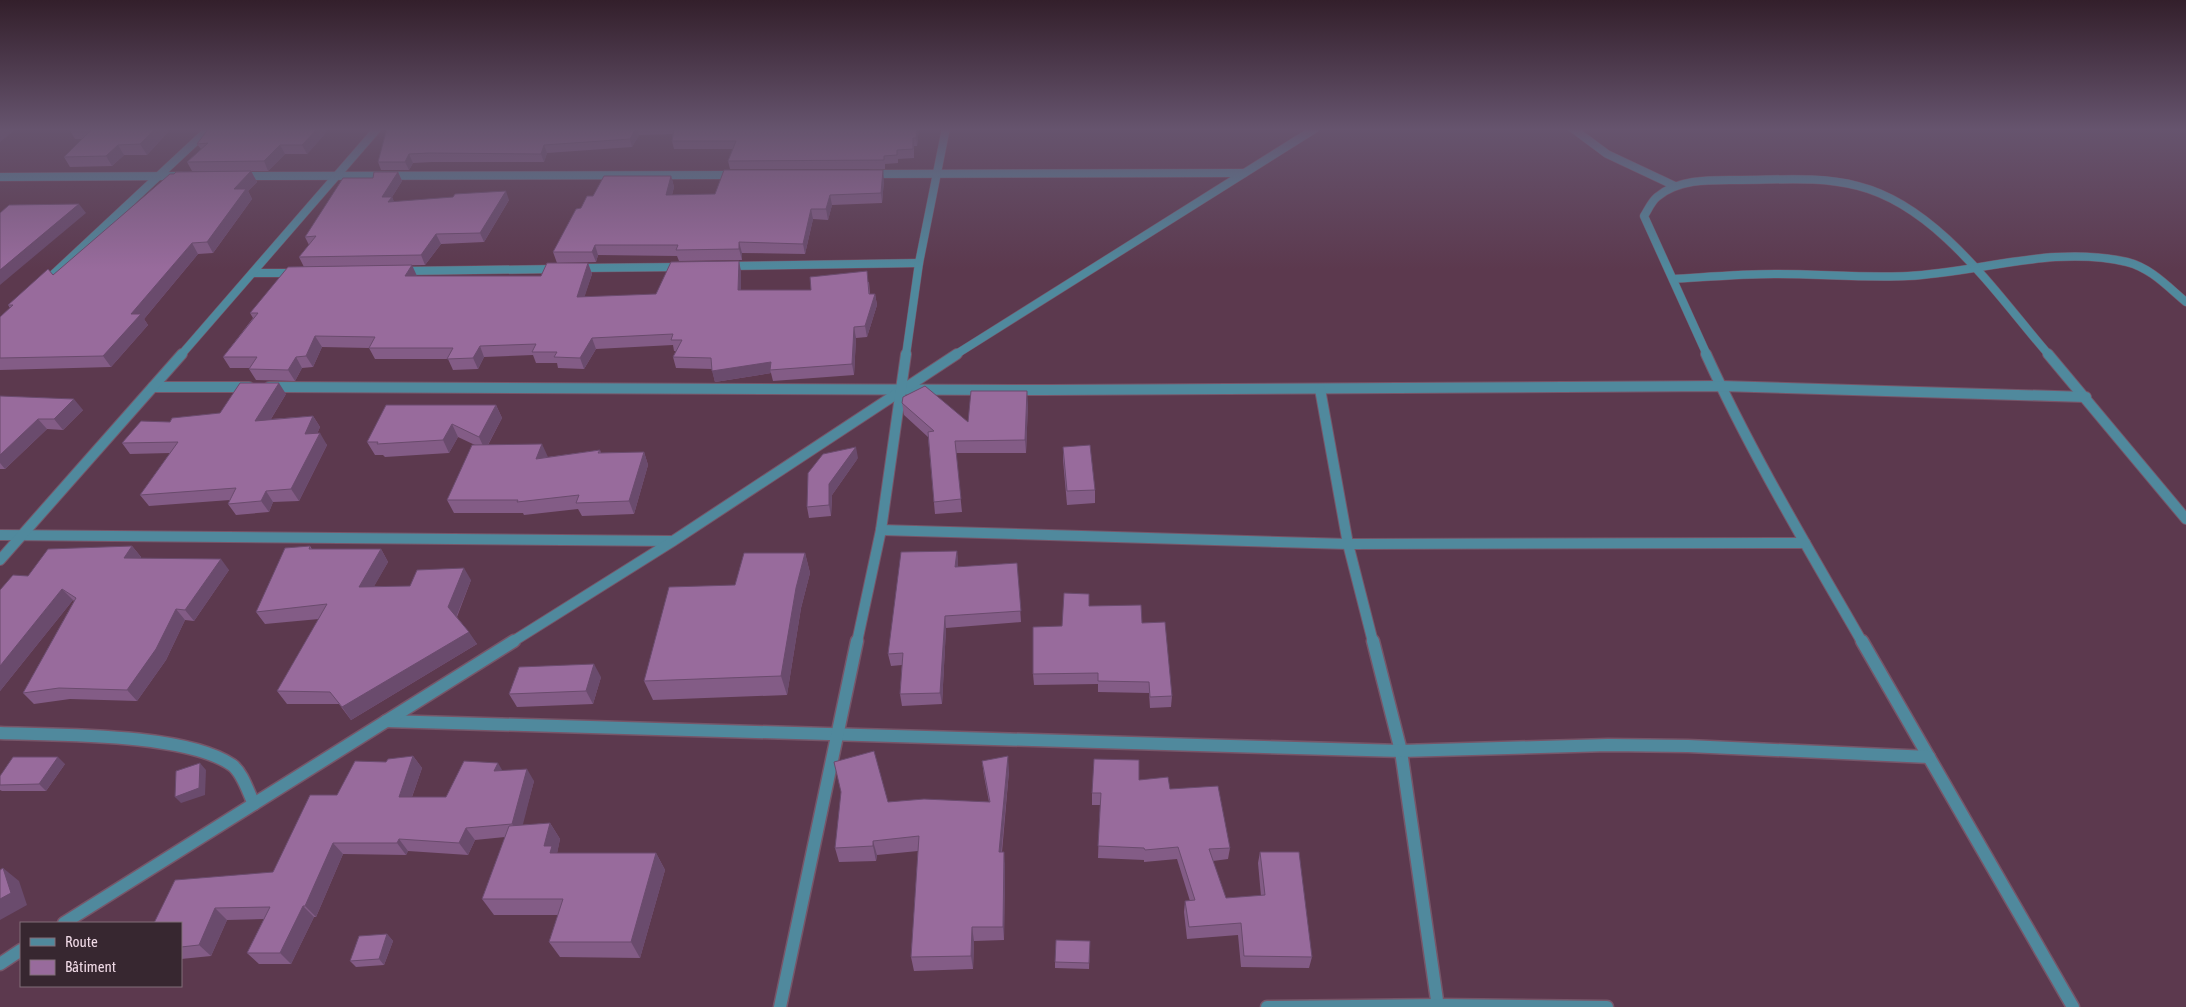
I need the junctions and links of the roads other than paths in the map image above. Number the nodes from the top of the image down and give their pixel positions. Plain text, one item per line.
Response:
1 (337, 175) joint
2 (937, 175) edge
3 (1242, 175) edge
4 (1651, 175) edge
5 (157, 176) junction
6 (187, 176) edge
7 (227, 176) edge
8 (0, 177) edge
9 (1675, 186) junction
10 (920, 263) junction
11 (692, 266) edge
12 (722, 266) edge
13 (1972, 267) junction
14 (563, 268) edge
15 (573, 268) edge
16 (398, 271) edge
17 (302, 272) edge
18 (253, 273) junction
19 (1673, 279) junction
20 (36, 291) edge
21 (2186, 302) edge
22 (1721, 386) junction
23 (153, 387) junction
24 (900, 389) junction
25 (1320, 389) junction
26 (2086, 397) junction
27 (2186, 519) edge
28 (881, 530) junction
29 (0, 535) edge
30 (21, 535) junction
31 (673, 541) junction
32 (1805, 543) junction
33 (1348, 544) junction
34 (0, 560) edge
35 (386, 721) junction
36 (0, 733) edge
37 (837, 735) junction
38 (1401, 750) junction
39 (1928, 757) junction
40 (254, 804) junction
41 (66, 922) edge
42 (20, 951) edge
43 (0, 964) edge
44 (1438, 1006) edge
45 (780, 1007) edge
46 (1267, 1007) edge
47 (1607, 1007) edge
48 (2073, 1007) edge

1 - 7 street
1 - 18 street
2 - 10 street
3 - 24 street
4 - 9 street
5 - 6 street
5 - 8 street
5 - 20 street
9 - 13 street
9 - 19 street
10 - 12 street
10 - 24 street
11 - 15 street
13 - 19 street
13 - 21 street
13 - 26 street
14 - 16 street
17 - 18 street
18 - 23 street
19 - 22 street
22 - 25 street
22 - 26 street
22 - 32 street
23 - 24 street
23 - 30 street
24 - 25 street
24 - 28 street
24 - 31 street
25 - 33 street
26 - 27 street
28 - 33 street
28 - 37 street
29 - 30 street
30 - 31 street
30 - 34 street
31 - 35 street
32 - 33 street
32 - 39 street
33 - 38 street
35 - 37 street
35 - 40 street
36 - 40 street
37 - 38 street
37 - 45 street
38 - 39 street
38 - 44 street
39 - 48 street
40 - 41 street
42 - 43 street
44 - 46 street
44 - 47 street

